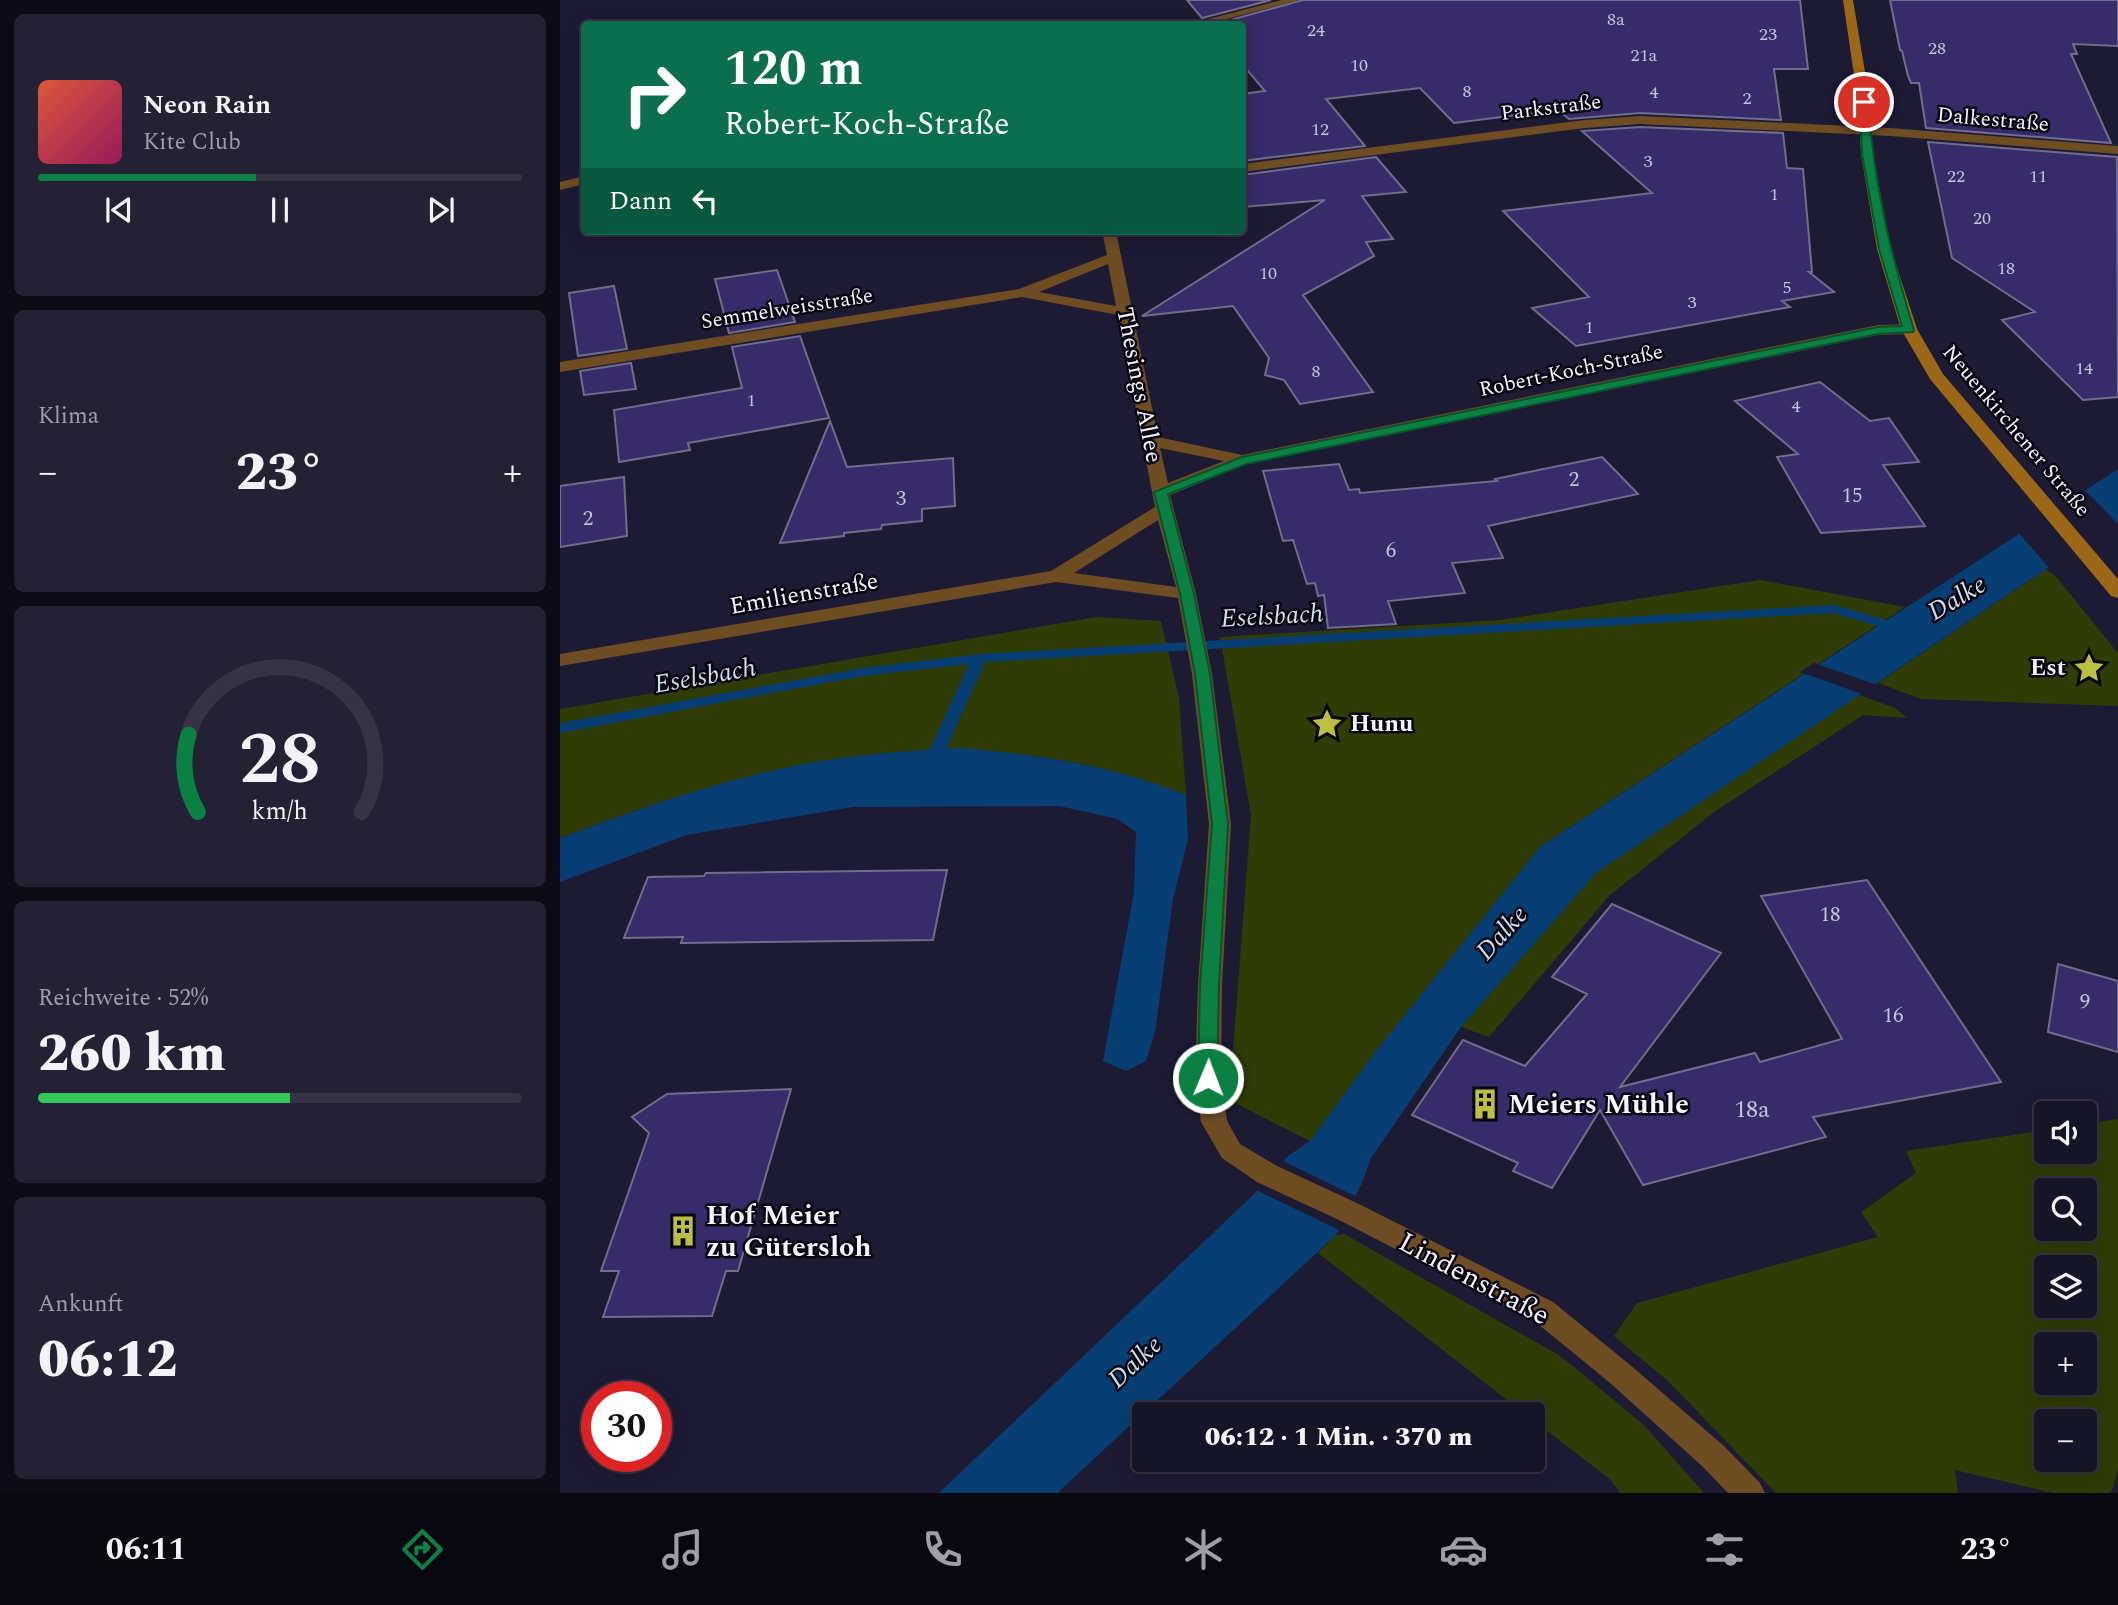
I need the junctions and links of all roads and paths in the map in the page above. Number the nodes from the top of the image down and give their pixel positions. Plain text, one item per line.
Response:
1 (1295, 0) edge
2 (1847, 0) edge
3 (1208, 21) edge
4 (1865, 131) junction
5 (2118, 150) edge
6 (1246, 167) edge
7 (581, 181) edge
8 (560, 186) edge
9 (1109, 235) edge
10 (1112, 258) junction
11 (1022, 293) junction
12 (1125, 312) junction
13 (1909, 330) junction
14 (560, 366) edge
15 (1151, 441) junction
16 (1242, 460) junction
17 (1163, 501) junction
18 (1056, 576) junction
19 (2118, 592) edge
20 (1187, 594) junction
21 (560, 660) edge
22 (1214, 1122) joint
23 (1749, 1493) edge

1 - 3 street
2 - 4 main road, Neuenkirchener Straße
4 - 5 street, Dalkestraße
4 - 6 street, Parkstraße
4 - 13 main road, Neuenkirchener Straße
7 - 8 street
9 - 10 street, Thesings Allee
10 - 11 street, Semmelweisstraße
10 - 12 street, Thesings Allee
11 - 12 street, Semmelweisstraße
11 - 14 street, Semmelweisstraße
12 - 15 street, Thesings Allee
13 - 16 street, Robert-Koch-Straße
13 - 19 main road, Neuenkirchener Straße
15 - 16 street, Robert-Koch-Straße
15 - 17 street, Thesings Allee
16 - 17 street, Robert-Koch-Straße
17 - 18 street, Emilienstraße
17 - 20 street, Thesings Allee
18 - 20 street, Emilienstraße
18 - 21 street, Emilienstraße
20 - 22 street, Thesings Allee
22 - 23 street, Lindenstraße

